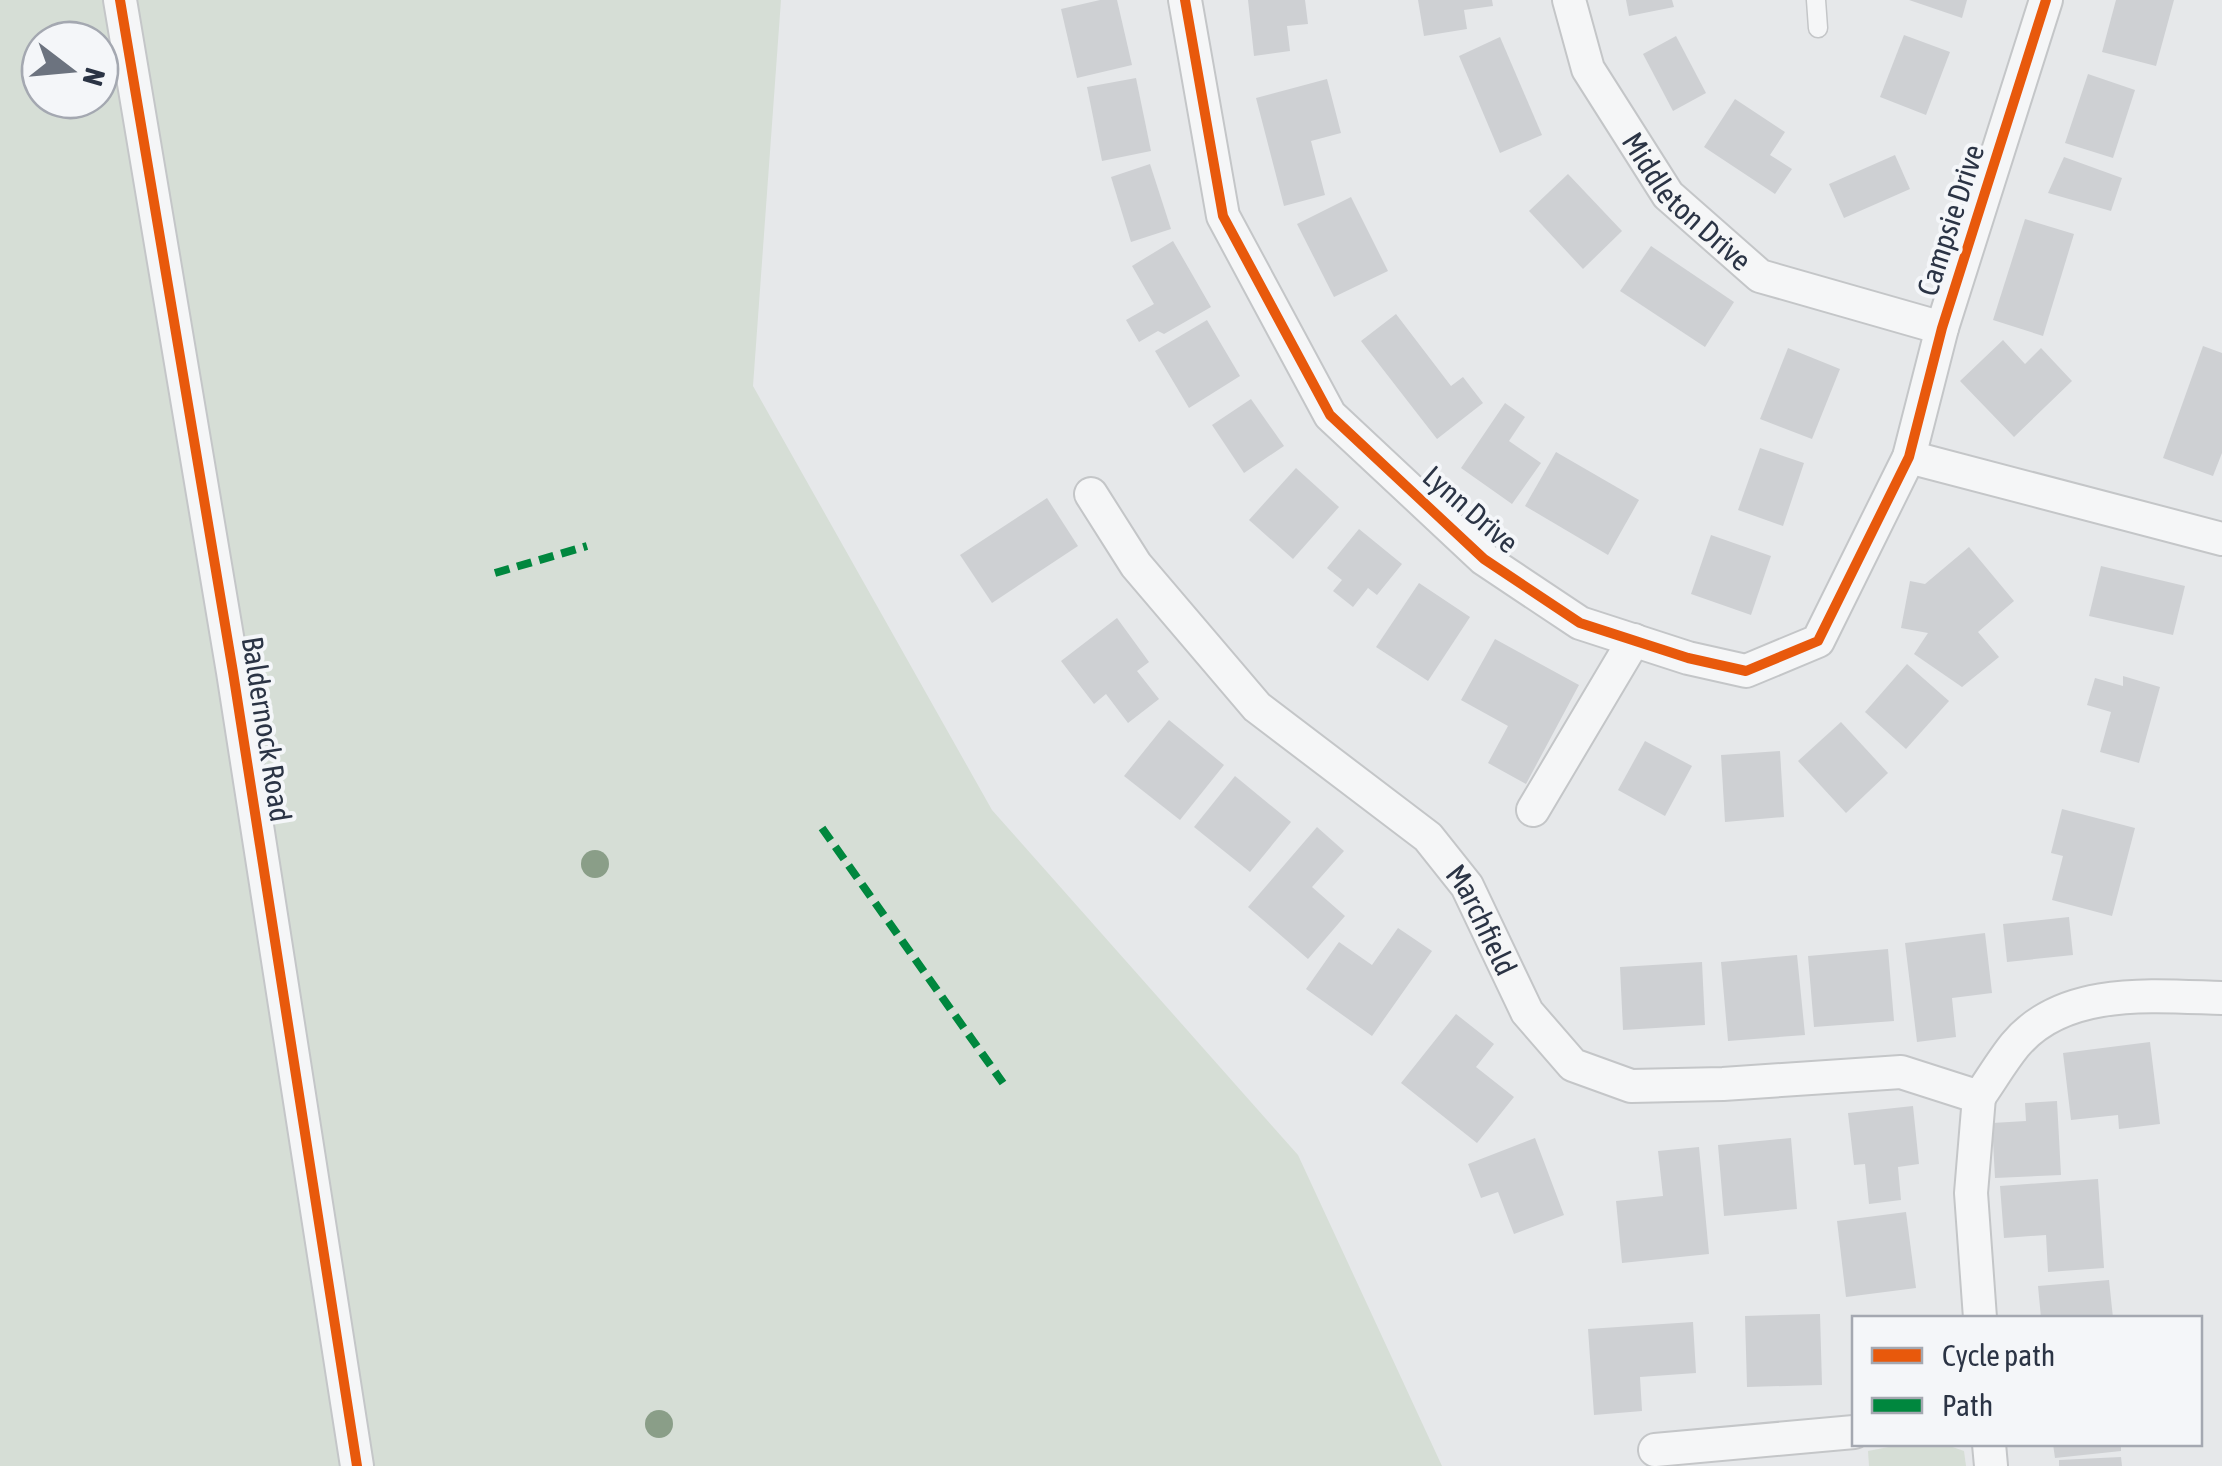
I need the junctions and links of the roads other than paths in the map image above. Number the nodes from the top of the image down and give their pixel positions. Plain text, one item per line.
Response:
1 (120, 0) edge
2 (1184, 0) edge
3 (1569, 0) edge
4 (1816, 0) edge
5 (2046, 0) edge
6 (1818, 28) dead end
7 (1942, 328) junction
8 (1908, 457) junction
9 (1091, 494) dead end
10 (2222, 539) edge
11 (1634, 640) junction
12 (1533, 810) dead end
13 (2222, 998) edge
14 (1979, 1097) junction
15 (1980, 1316) edge
16 (1852, 1432) edge
17 (1656, 1450) dead end
18 (357, 1466) edge

1 - 18 street, Baldernock Road
2 - 11 street, Lynn Drive
3 - 7 street, Middleton Drive
4 - 6 lane
5 - 7 street, Campsie Drive
7 - 8 street, Campsie Drive
8 - 10 street
8 - 11 street, Lynn Drive
9 - 14 street, Marchfield
11 - 12 street
13 - 14 street
14 - 15 street
16 - 17 street

